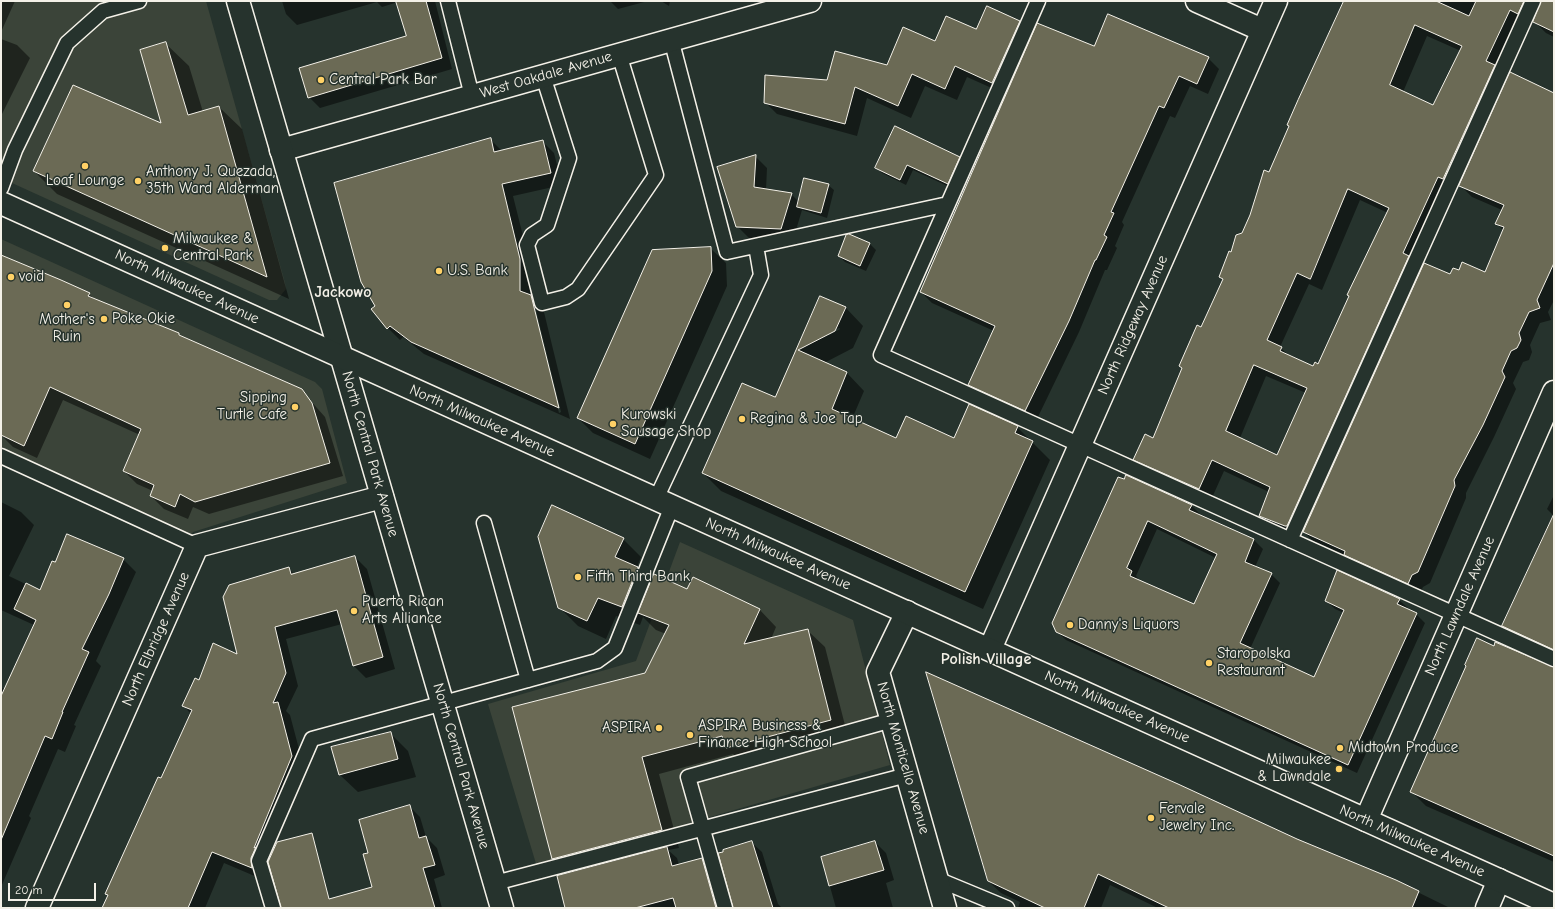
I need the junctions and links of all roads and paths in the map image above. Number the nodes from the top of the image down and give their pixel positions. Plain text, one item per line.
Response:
1 (139, 1) edge
2 (238, 1) edge
3 (448, 1) edge
4 (810, 1) edge
5 (1038, 1) edge
6 (1198, 1) edge
7 (1276, 1) edge
8 (1533, 1) edge
9 (1262, 30) junction
10 (671, 39) junction
11 (619, 54) junction
12 (543, 76) junction
13 (472, 96) junction
14 (282, 150) junction
15 (1, 188) edge
16 (1, 203) edge
17 (948, 204) junction
18 (756, 246) junction
19 (342, 358) junction
20 (1554, 392) edge
21 (1080, 445) junction
22 (1, 456) edge
23 (382, 496) junction
24 (664, 502) junction
25 (484, 523) dead end
26 (1290, 540) junction
27 (197, 546) junction
28 (907, 612) junction
29 (1456, 615) junction
30 (990, 649) junction
31 (1554, 659) edge
32 (528, 680) junction
33 (443, 704) junction
34 (892, 720) junction
35 (907, 775) junction
36 (1366, 820) junction
37 (703, 829) junction
38 (937, 879) junction
39 (1499, 880) junction
40 (495, 883) junction
41 (1554, 905) edge
42 (37, 908) edge
43 (272, 908) edge
44 (502, 908) edge
45 (725, 908) edge
46 (946, 908) edge
47 (1008, 908) edge
48 (1487, 908) edge

1 - 15 lane
2 - 14 street, North Central Park Avenue
3 - 13 lane
4 - 10 street, West Oakdale Avenue
5 - 17 lane
6 - 9 street
7 - 9 street, North Ridgeway Avenue
8 - 26 lane
9 - 21 street, North Ridgeway Avenue
10 - 11 street, West Oakdale Avenue
10 - 18 lane
11 - 12 street, West Oakdale Avenue
11 - 12 lane
12 - 13 street, West Oakdale Avenue
13 - 14 street, West Oakdale Avenue
14 - 19 street, North Central Park Avenue
16 - 19 street, North Milwaukee Avenue
17 - 18 lane
17 - 21 lane
18 - 24 lane
19 - 23 street, North Central Park Avenue
19 - 24 street, North Milwaukee Avenue
20 - 29 street, North Lawndale Avenue
21 - 26 lane
21 - 30 street, North Ridgeway Avenue
22 - 27 lane
23 - 27 street
23 - 33 street, North Central Park Avenue
24 - 28 street, North Milwaukee Avenue
24 - 32 lane
25 - 32 lane
26 - 29 lane
27 - 42 street, North Elbridge Avenue
28 - 30 street, North Milwaukee Avenue
28 - 34 street, North Monticello Avenue
29 - 31 lane
29 - 36 street, North Lawndale Avenue
30 - 36 street, North Milwaukee Avenue
32 - 33 lane
33 - 40 street, North Central Park Avenue
33 - 43 lane
34 - 35 street, North Monticello Avenue
34 - 37 lane
35 - 37 lane
35 - 38 street, North Monticello Avenue
36 - 39 street, North Milwaukee Avenue
37 - 40 lane
37 - 45 lane
38 - 46 street, North Monticello Avenue
38 - 47 lane
39 - 41 street, North Milwaukee Avenue
39 - 48 street
40 - 44 street, North Central Park Avenue

